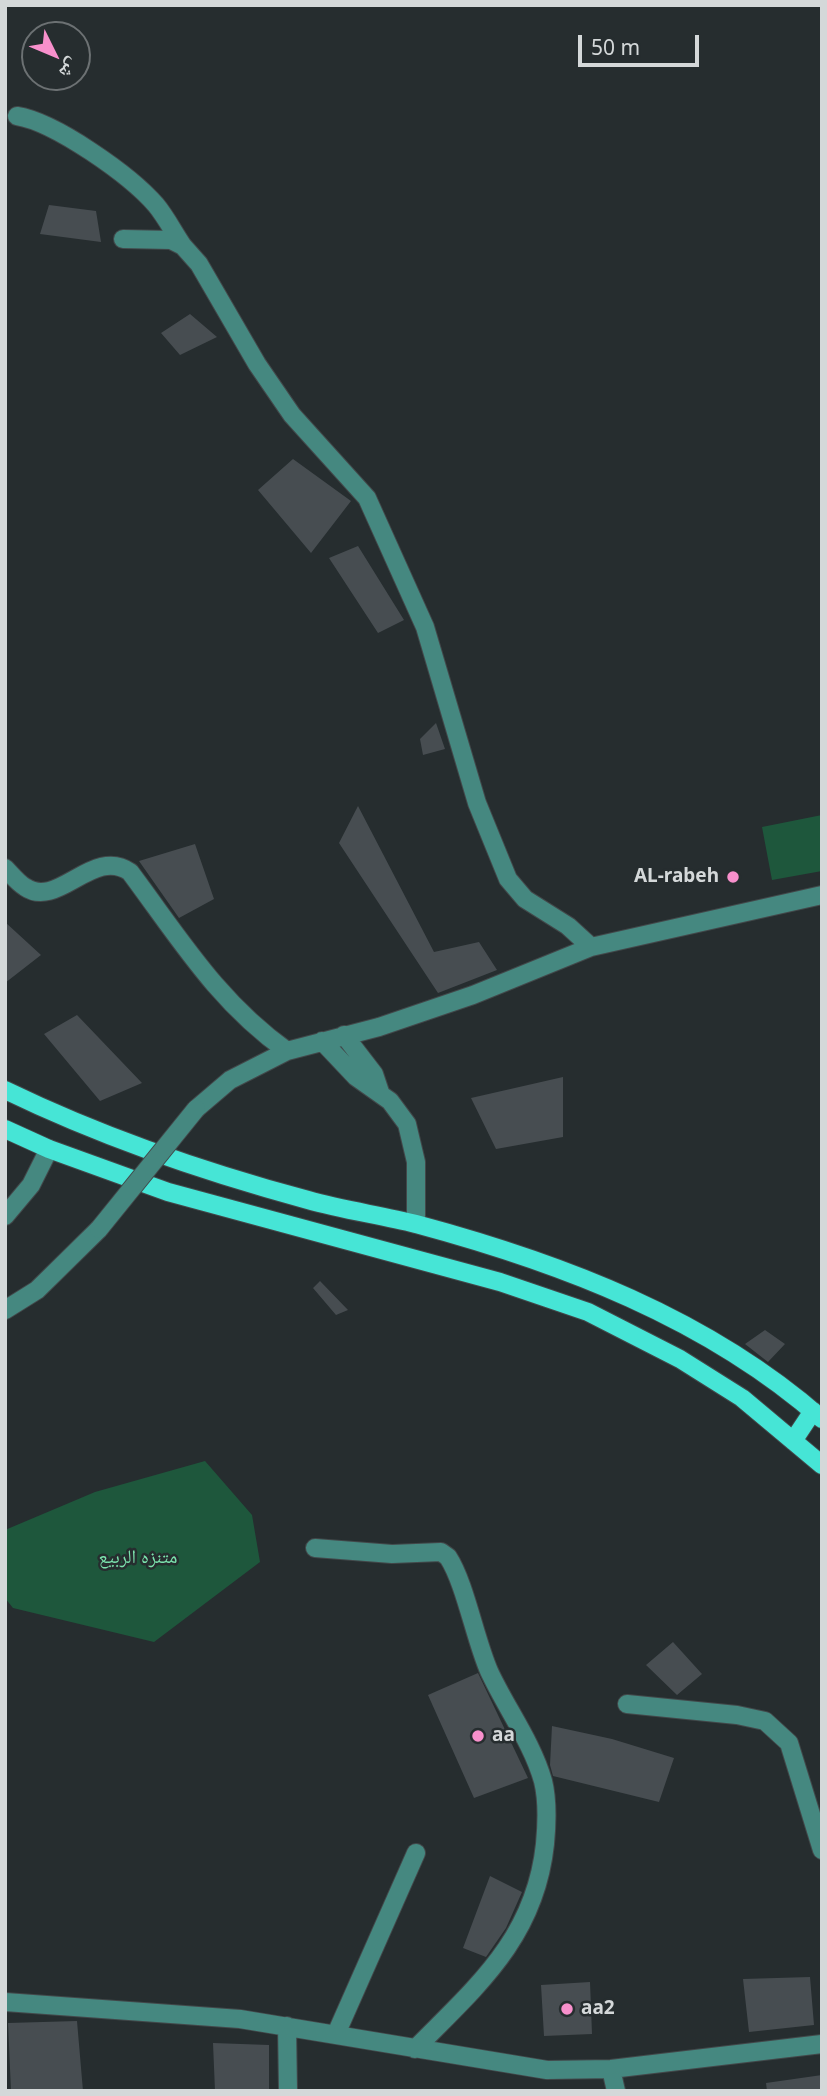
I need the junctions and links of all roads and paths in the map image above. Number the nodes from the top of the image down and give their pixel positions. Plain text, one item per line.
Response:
1 (17, 116) dead end
2 (123, 239) dead end
3 (183, 246) junction
4 (5, 868) edge
5 (822, 895) edge
6 (591, 947) junction
7 (344, 1035) junction
8 (322, 1041) junction
9 (287, 1051) junction
10 (5, 1090) edge
11 (380, 1092) junction
12 (5, 1129) edge
13 (49, 1149) junction
14 (5, 1216) edge
15 (416, 1224) junction
16 (5, 1310) edge
17 (818, 1415) edge
18 (793, 1441) junction
19 (822, 1465) edge
20 (315, 1548) dead end
21 (626, 1704) dead end
22 (822, 1850) edge
23 (416, 1853) dead end
24 (5, 2003) edge
25 (287, 2026) junction
26 (335, 2034) junction
27 (822, 2044) edge
28 (415, 2049) junction
29 (611, 2069) junction
30 (288, 2091) edge
31 (616, 2091) edge

1 - 3 street
2 - 3 street
3 - 6 street
4 - 9 street
5 - 6 street
6 - 7 street
7 - 8 street
7 - 11 street
8 - 9 street
8 - 11 street
9 - 16 street, bridge
10 - 15 main road
11 - 15 street
12 - 13 main road
13 - 14 street
13 - 18 main road
15 - 17 main road
17 - 18 main road
18 - 19 main road
20 - 28 street
21 - 22 street
23 - 26 street
24 - 25 street
25 - 26 street
25 - 30 street
26 - 28 street
27 - 29 street
28 - 29 street
29 - 31 street

